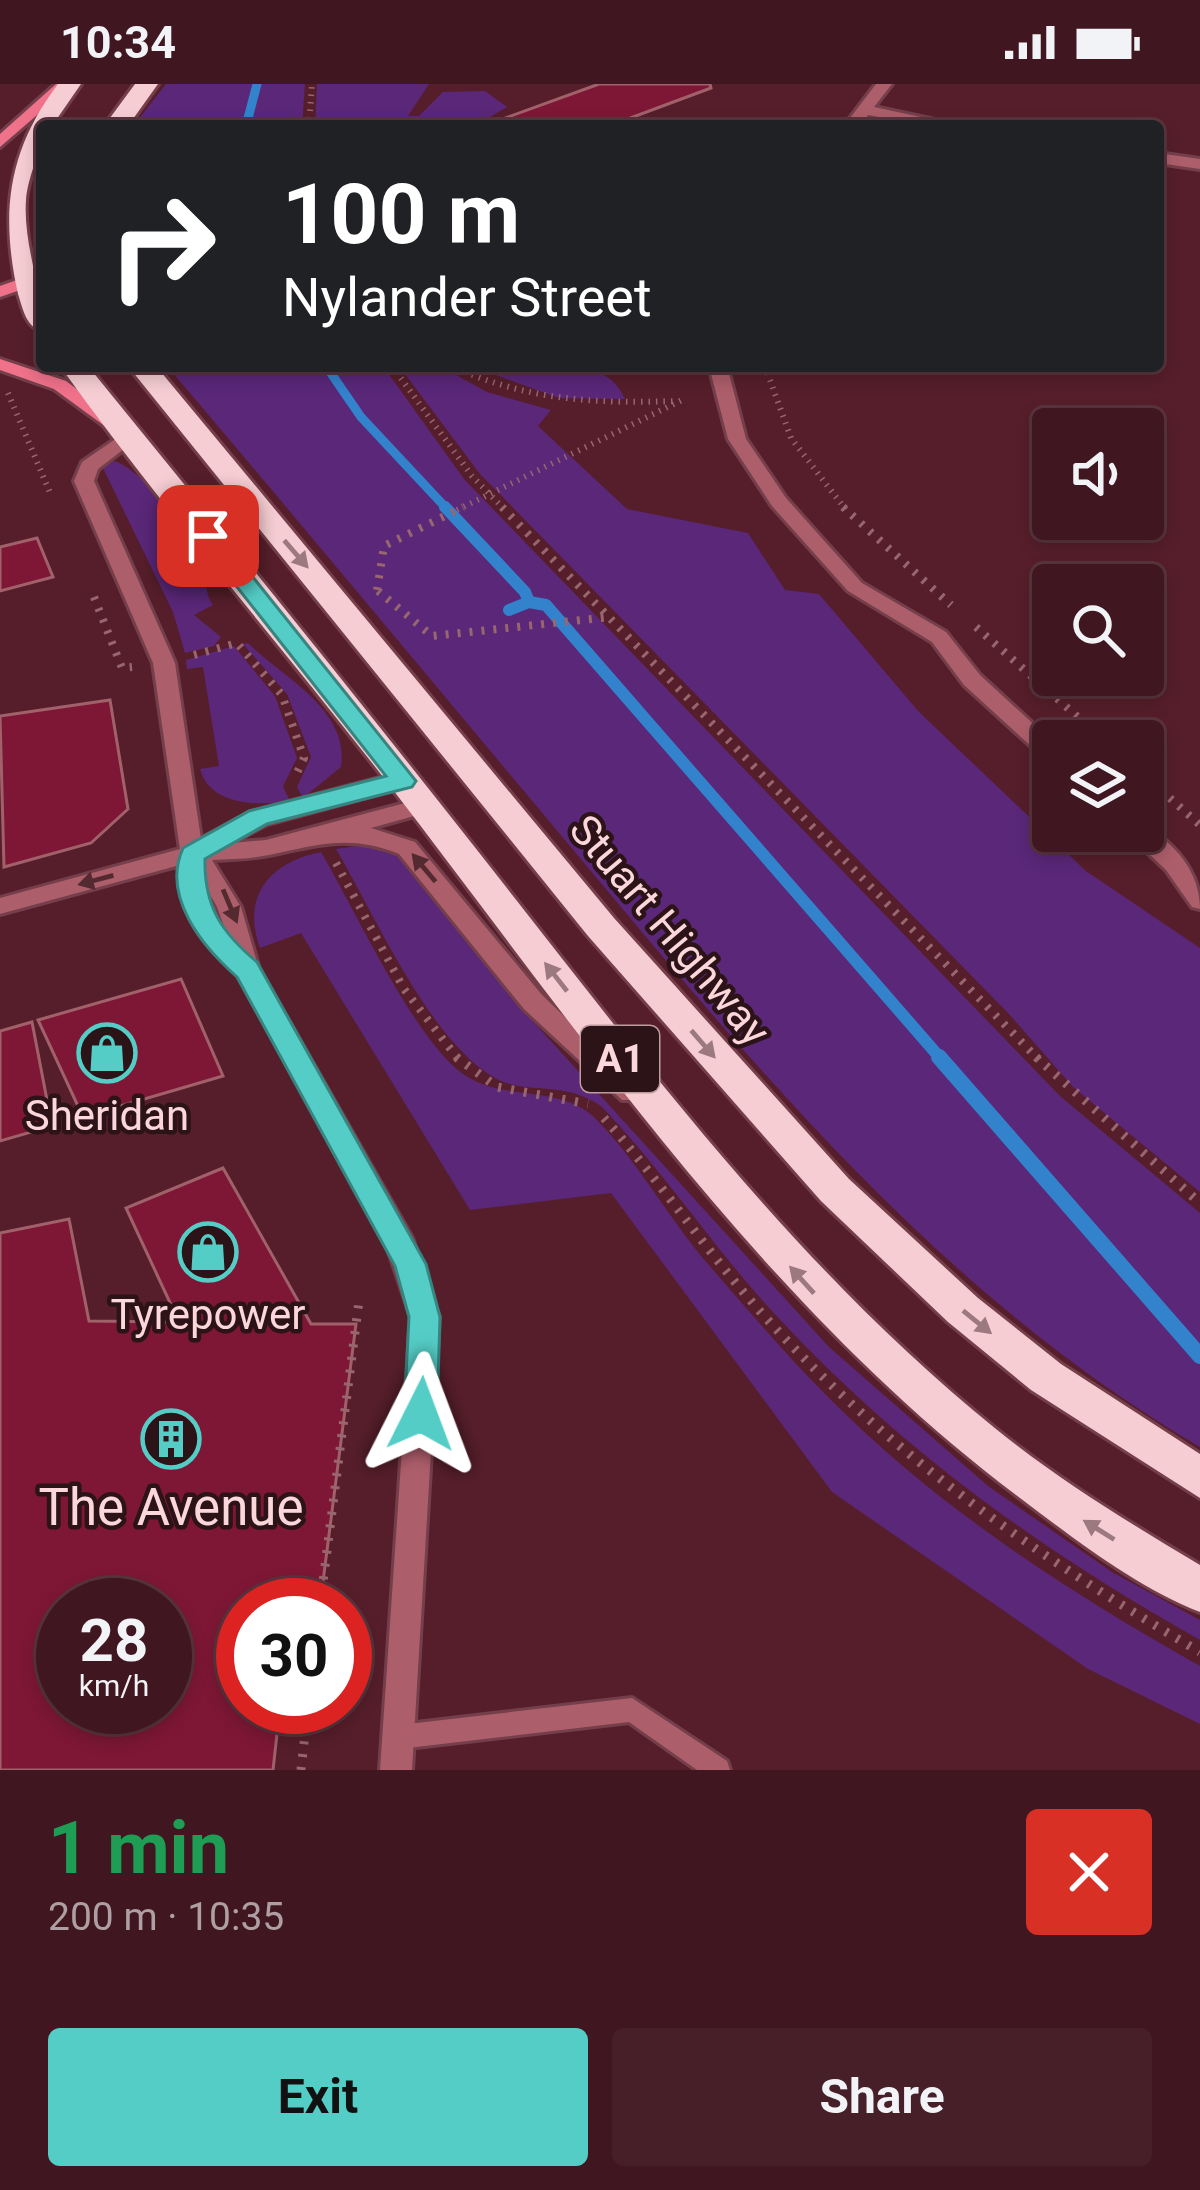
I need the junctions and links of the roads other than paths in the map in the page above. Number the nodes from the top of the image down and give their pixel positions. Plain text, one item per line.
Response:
1 (68, 84) edge
2 (147, 84) edge
3 (884, 84) edge
4 (864, 110) junction
5 (42, 120) edge
6 (120, 120) edge
7 (856, 120) edge
8 (921, 120) edge
9 (36, 128) edge
10 (0, 142) edge
11 (1164, 159) edge
12 (1200, 164) edge
13 (20, 281) edge
14 (36, 312) edge
15 (0, 364) edge
16 (79, 372) edge
17 (144, 372) edge
18 (719, 372) edge
19 (130, 436) junction
20 (1032, 735) edge
21 (478, 774) junction
22 (414, 794) junction
23 (320, 834) junction
24 (1161, 852) edge
25 (192, 854) junction
26 (1200, 901) edge
27 (0, 906) edge
28 (678, 1135) junction
29 (1200, 1478) edge
30 (1200, 1590) edge
31 (399, 1737) junction
32 (396, 1770) edge
33 (718, 1770) edge

1 - 5 highway
1 - 10 street
2 - 6 highway
3 - 4 street
4 - 7 street
4 - 8 street
9 - 13 highway
11 - 12 street
13 - 14 highway
15 - 19 street
16 - 19 highway, A1
17 -> 21 highway, Stuart Highway / A1
18 - 20 street
19 - 22 highway, A1
19 - 25 street
21 - 22 highway
21 -> 29 highway, Stuart Highway / A1
22 - 23 street
22 - 25 street
28 -> 22 highway, A1
23 - 25 street
28 -> 23 street
24 - 26 street
25 -> 27 street
25 - 31 street
30 -> 28 highway, A1
31 - 32 street
31 - 33 lane

